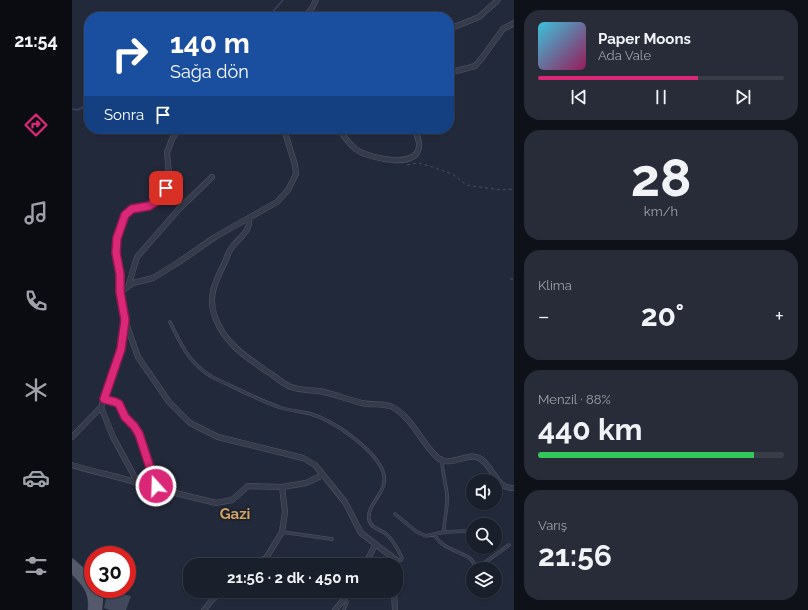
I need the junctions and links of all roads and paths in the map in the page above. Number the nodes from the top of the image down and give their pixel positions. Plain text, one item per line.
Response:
1 (316, 0) edge
2 (498, 0) edge
3 (309, 12) edge
4 (514, 23) edge
5 (454, 27) edge
6 (454, 72) edge
7 (176, 134) edge
8 (286, 134) edge
9 (342, 134) edge
10 (416, 134) edge
11 (405, 165) dead end
12 (212, 177) dead end
13 (514, 189) edge
14 (249, 218) junction
15 (514, 279) edge
16 (510, 280) dead end
17 (128, 287) junction
18 (120, 292) junction
19 (125, 320) junction
20 (170, 322) dead end
21 (104, 399) junction
22 (101, 407) junction
23 (72, 436) edge
24 (442, 460) junction
25 (72, 465) edge
26 (323, 475) junction
27 (138, 483) junction
28 (282, 487) junction
29 (514, 488) edge
30 (156, 489) junction
31 (395, 514) dead end
32 (466, 531) edge
33 (282, 532) junction
34 (444, 532) junction
35 (434, 534) junction
36 (332, 539) dead end
37 (375, 545) junction
38 (509, 545) dead end
39 (266, 558) edge
40 (368, 558) edge
41 (390, 558) edge
42 (402, 558) edge
43 (72, 563) edge
44 (72, 569) edge
45 (84, 574) edge
46 (99, 598) edge
47 (214, 598) edge
48 (394, 598) edge
49 (346, 599) joint
50 (92, 610) edge
51 (98, 610) edge
52 (204, 610) edge
53 (335, 610) edge
54 (344, 610) edge
55 (395, 610) edge

1 - 3 street
2 - 5 street
4 - 6 street
7 - 18 street
8 - 14 street
9 - 10 street
11 - 13 path
12 - 17 street
14 - 17 street
14 - 24 street
15 - 16 path
17 - 18 street
18 - 19 street
19 - 21 street
19 - 26 street
20 - 42 lane
21 - 22 street
21 - 30 street
22 - 23 street
22 - 27 street
24 - 29 street
24 - 34 lane
25 - 27 street
26 - 28 street
26 - 37 street
27 - 30 street
28 - 30 street
28 - 33 street
31 - 35 lane
32 - 34 lane
33 - 36 lane
33 - 39 street
34 - 35 lane
35 - 38 lane
37 - 40 street
37 - 41 street
43 - 45 main road
44 - 50 main road
46 - 51 main road
47 - 52 street
48 - 55 street
49 - 53 street
49 - 54 lane

